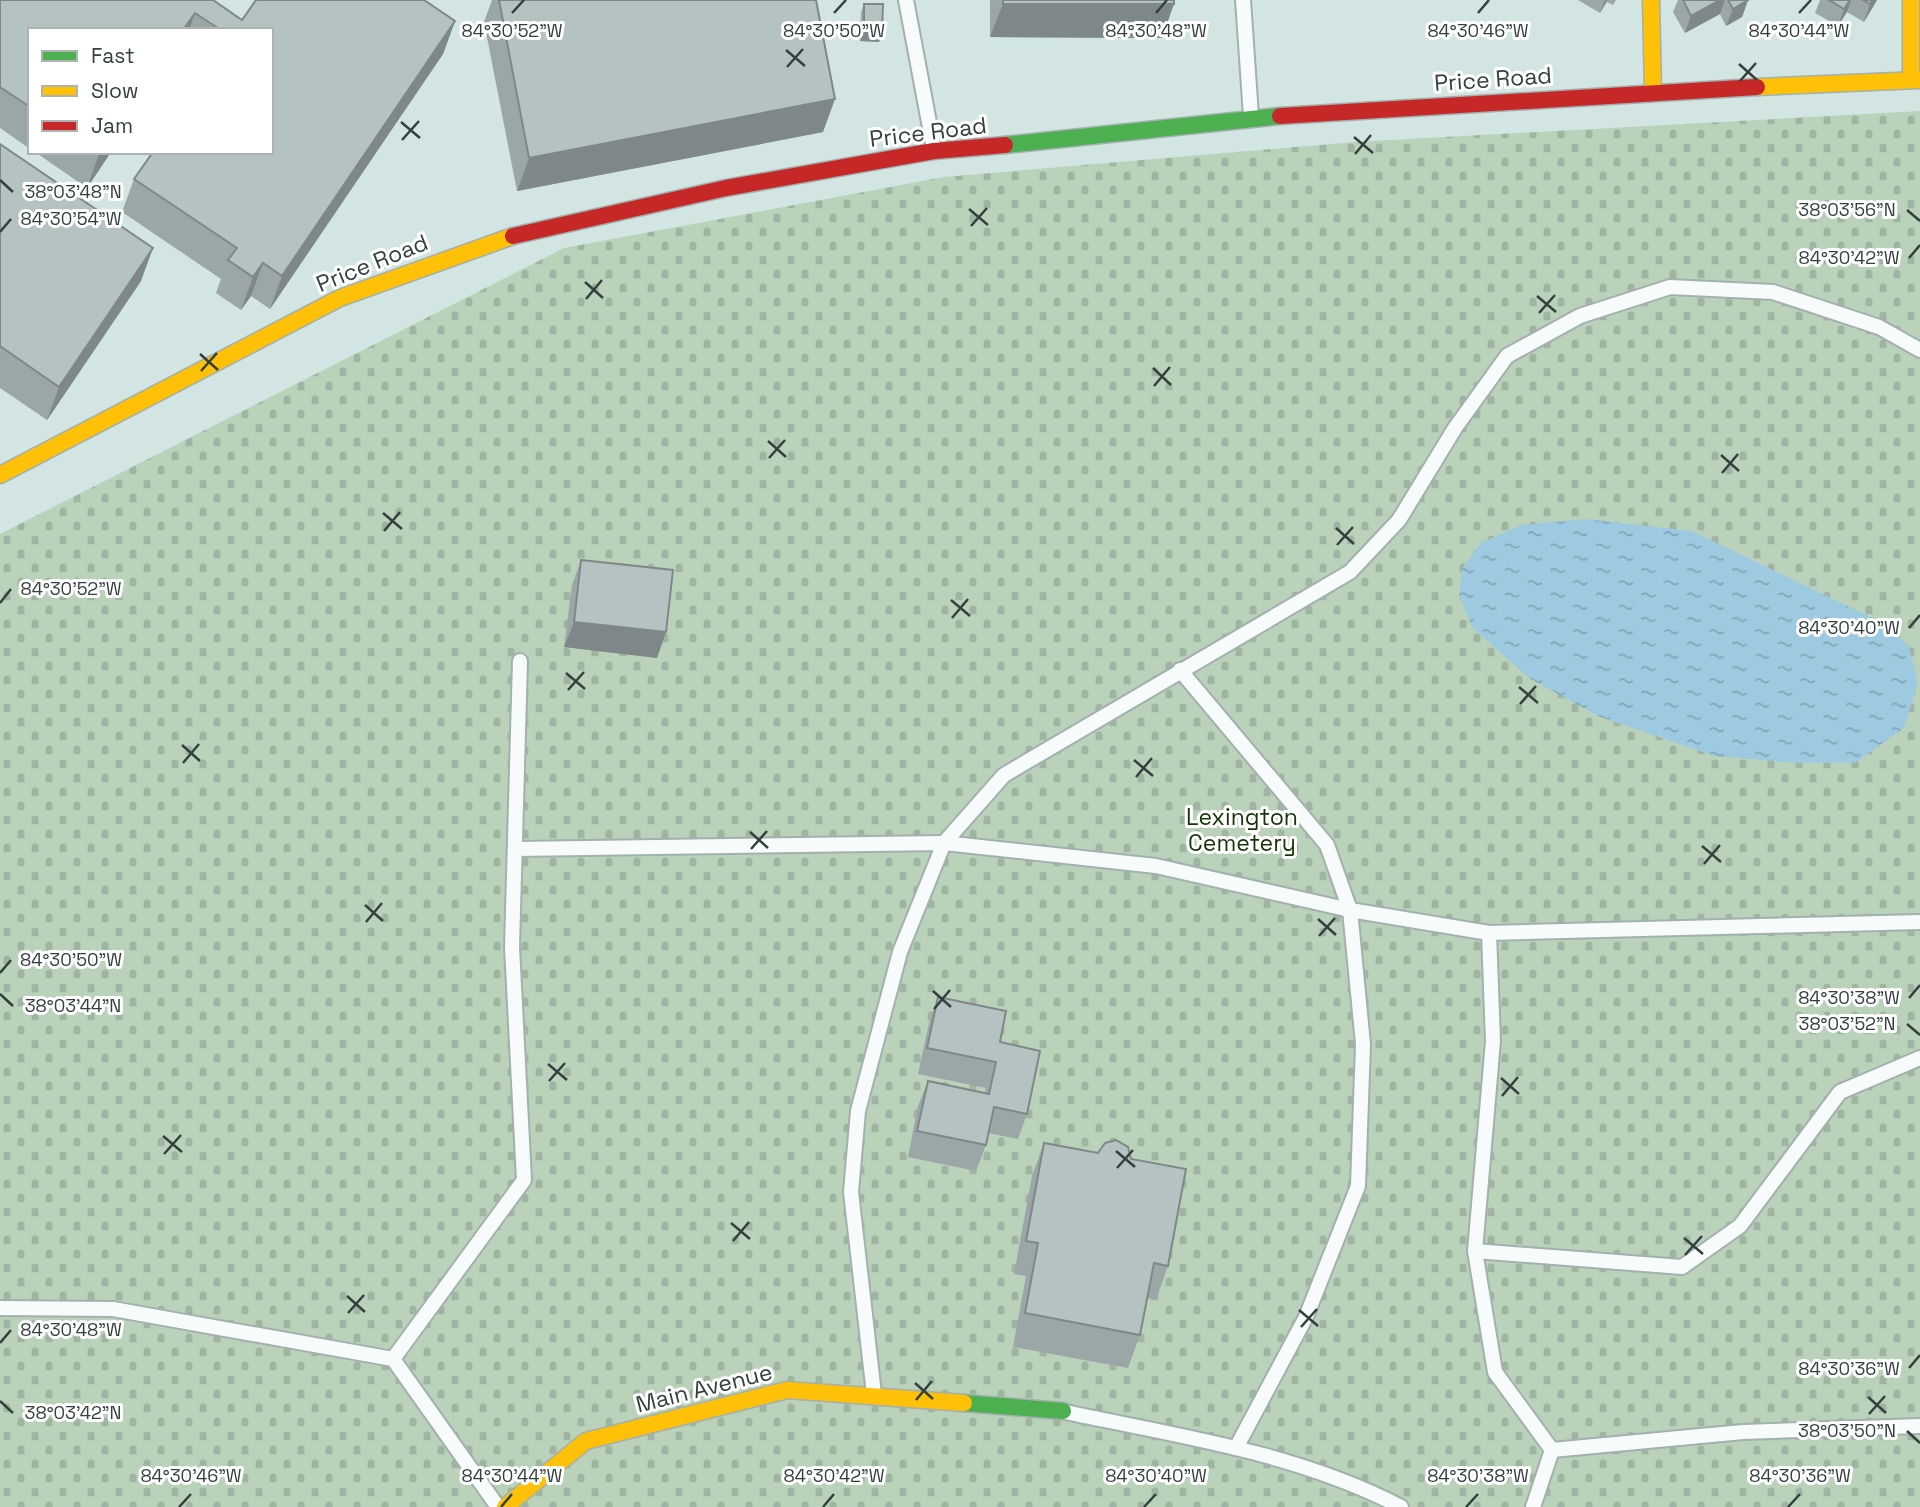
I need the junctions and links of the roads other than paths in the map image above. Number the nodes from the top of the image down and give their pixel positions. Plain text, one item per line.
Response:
1 (906, 0) edge
2 (1242, 0) edge
3 (1651, 0) edge
4 (1911, 0) edge
5 (1916, 80) edge
6 (1653, 92) junction
7 (1251, 118) junction
8 (934, 151) junction
9 (1920, 350) edge
10 (0, 475) edge
11 (520, 661) dead end
12 (1180, 670) junction
13 (944, 843) junction
14 (514, 849) junction
15 (1350, 909) junction
16 (1920, 922) edge
17 (1489, 933) junction
18 (1920, 1058) edge
19 (1475, 1251) junction
20 (0, 1308) edge
21 (393, 1359) junction
22 (874, 1397) junction
23 (1063, 1411) joint
24 (1920, 1426) edge
25 (1236, 1448) junction
26 (1552, 1450) junction
27 (498, 1507) edge
28 (505, 1507) edge
29 (1401, 1507) edge
30 (1533, 1507) edge

1 - 8 lane
2 - 7 lane
3 - 6 street
4 - 5 street
5 - 6 street, Price Road
6 - 7 street, Price Road
7 - 8 street, Price Road
8 - 10 street, Price Road
9 - 12 lane
11 - 14 lane
12 - 13 lane
12 - 15 lane
13 - 14 lane
13 - 15 lane
13 - 22 lane
14 - 21 lane
15 - 17 lane
15 - 25 lane
16 - 17 lane
17 - 19 lane
18 - 19 lane
19 - 26 lane
20 - 21 lane
21 - 27 lane
22 - 23 street, Main Avenue
22 - 28 street, Main Avenue
23 - 25 lane
24 - 26 lane
25 - 29 lane
26 - 30 lane

